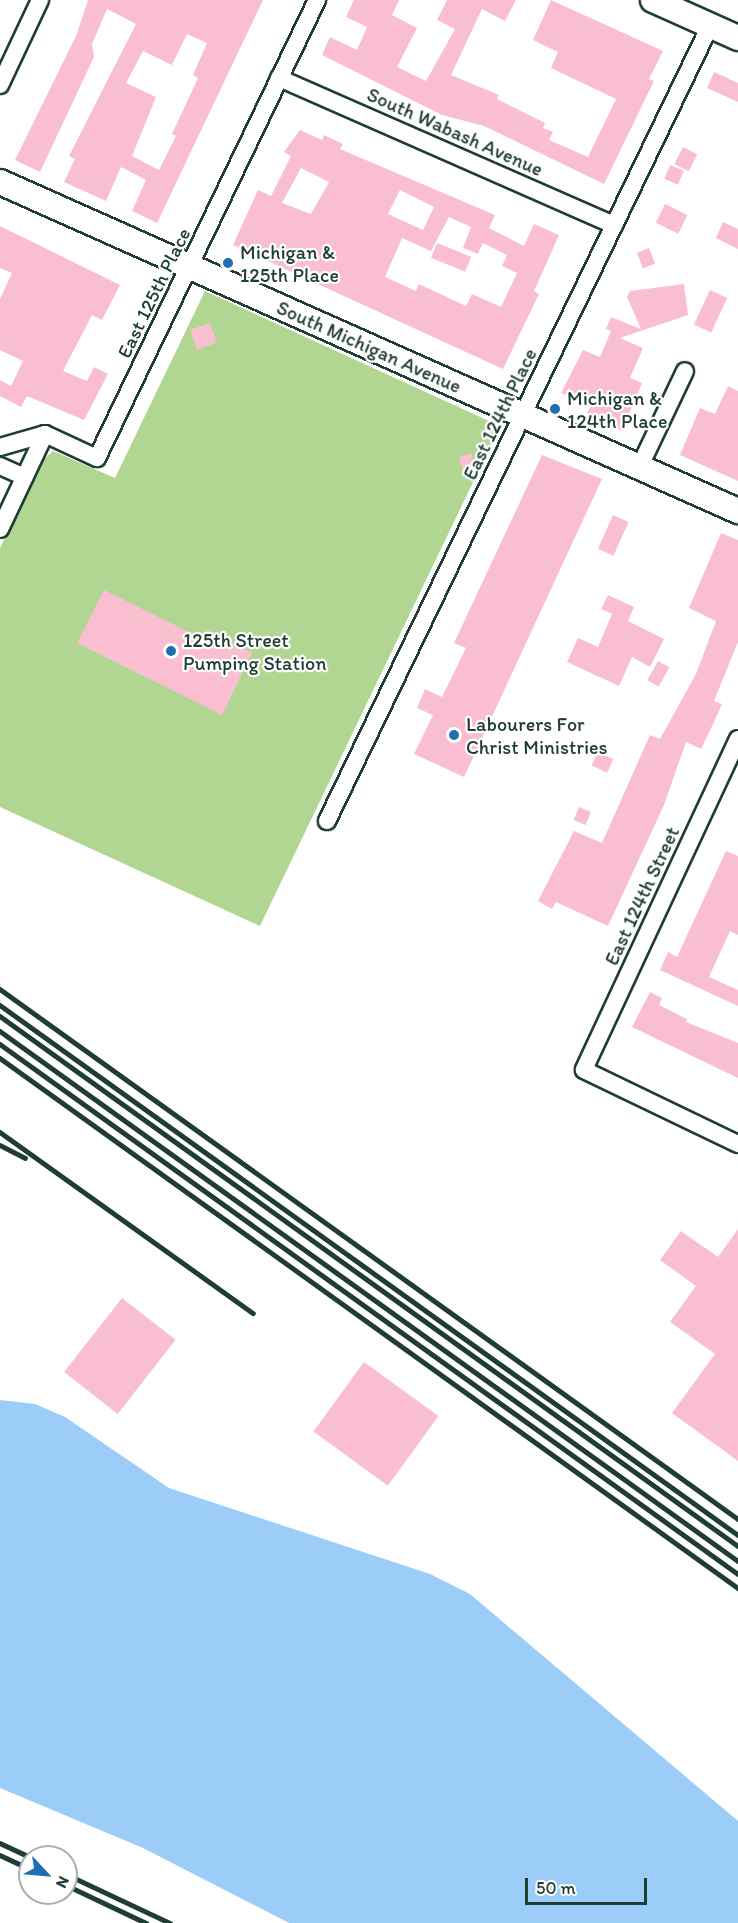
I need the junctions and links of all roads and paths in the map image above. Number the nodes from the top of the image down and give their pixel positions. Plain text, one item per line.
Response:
1 (40, 0) edge
2 (317, 0) edge
3 (653, 0) edge
4 (710, 26) junction
5 (738, 38) edge
6 (279, 78) junction
7 (0, 85) edge
8 (0, 182) edge
9 (614, 225) junction
10 (190, 267) junction
11 (685, 371) dead end
12 (522, 416) junction
13 (45, 434) junction
14 (0, 447) edge
15 (0, 466) edge
16 (639, 468) junction
17 (25, 477) junction
18 (738, 511) edge
19 (0, 529) edge
20 (738, 740) edge
21 (327, 821) dead end
22 (738, 1144) edge

1 - 7 street
2 - 6 street, East 125th Place
3 - 4 main road
4 - 5 main road
4 - 9 street, East 124th Place
6 - 9 street, South Wabash Avenue
6 - 10 street, East 125th Place
8 - 10 main road, South Michigan Avenue
9 - 12 street, East 124th Place
10 - 12 main road, South Michigan Avenue
10 - 13 street, East 125th Place
11 - 16 street
12 - 16 main road, South Michigan Avenue
12 - 21 street, East 124th Place
13 - 14 street
13 - 17 street
15 - 17 street
16 - 18 main road, South Michigan Avenue
17 - 19 street
20 - 22 street, East 124th Street

